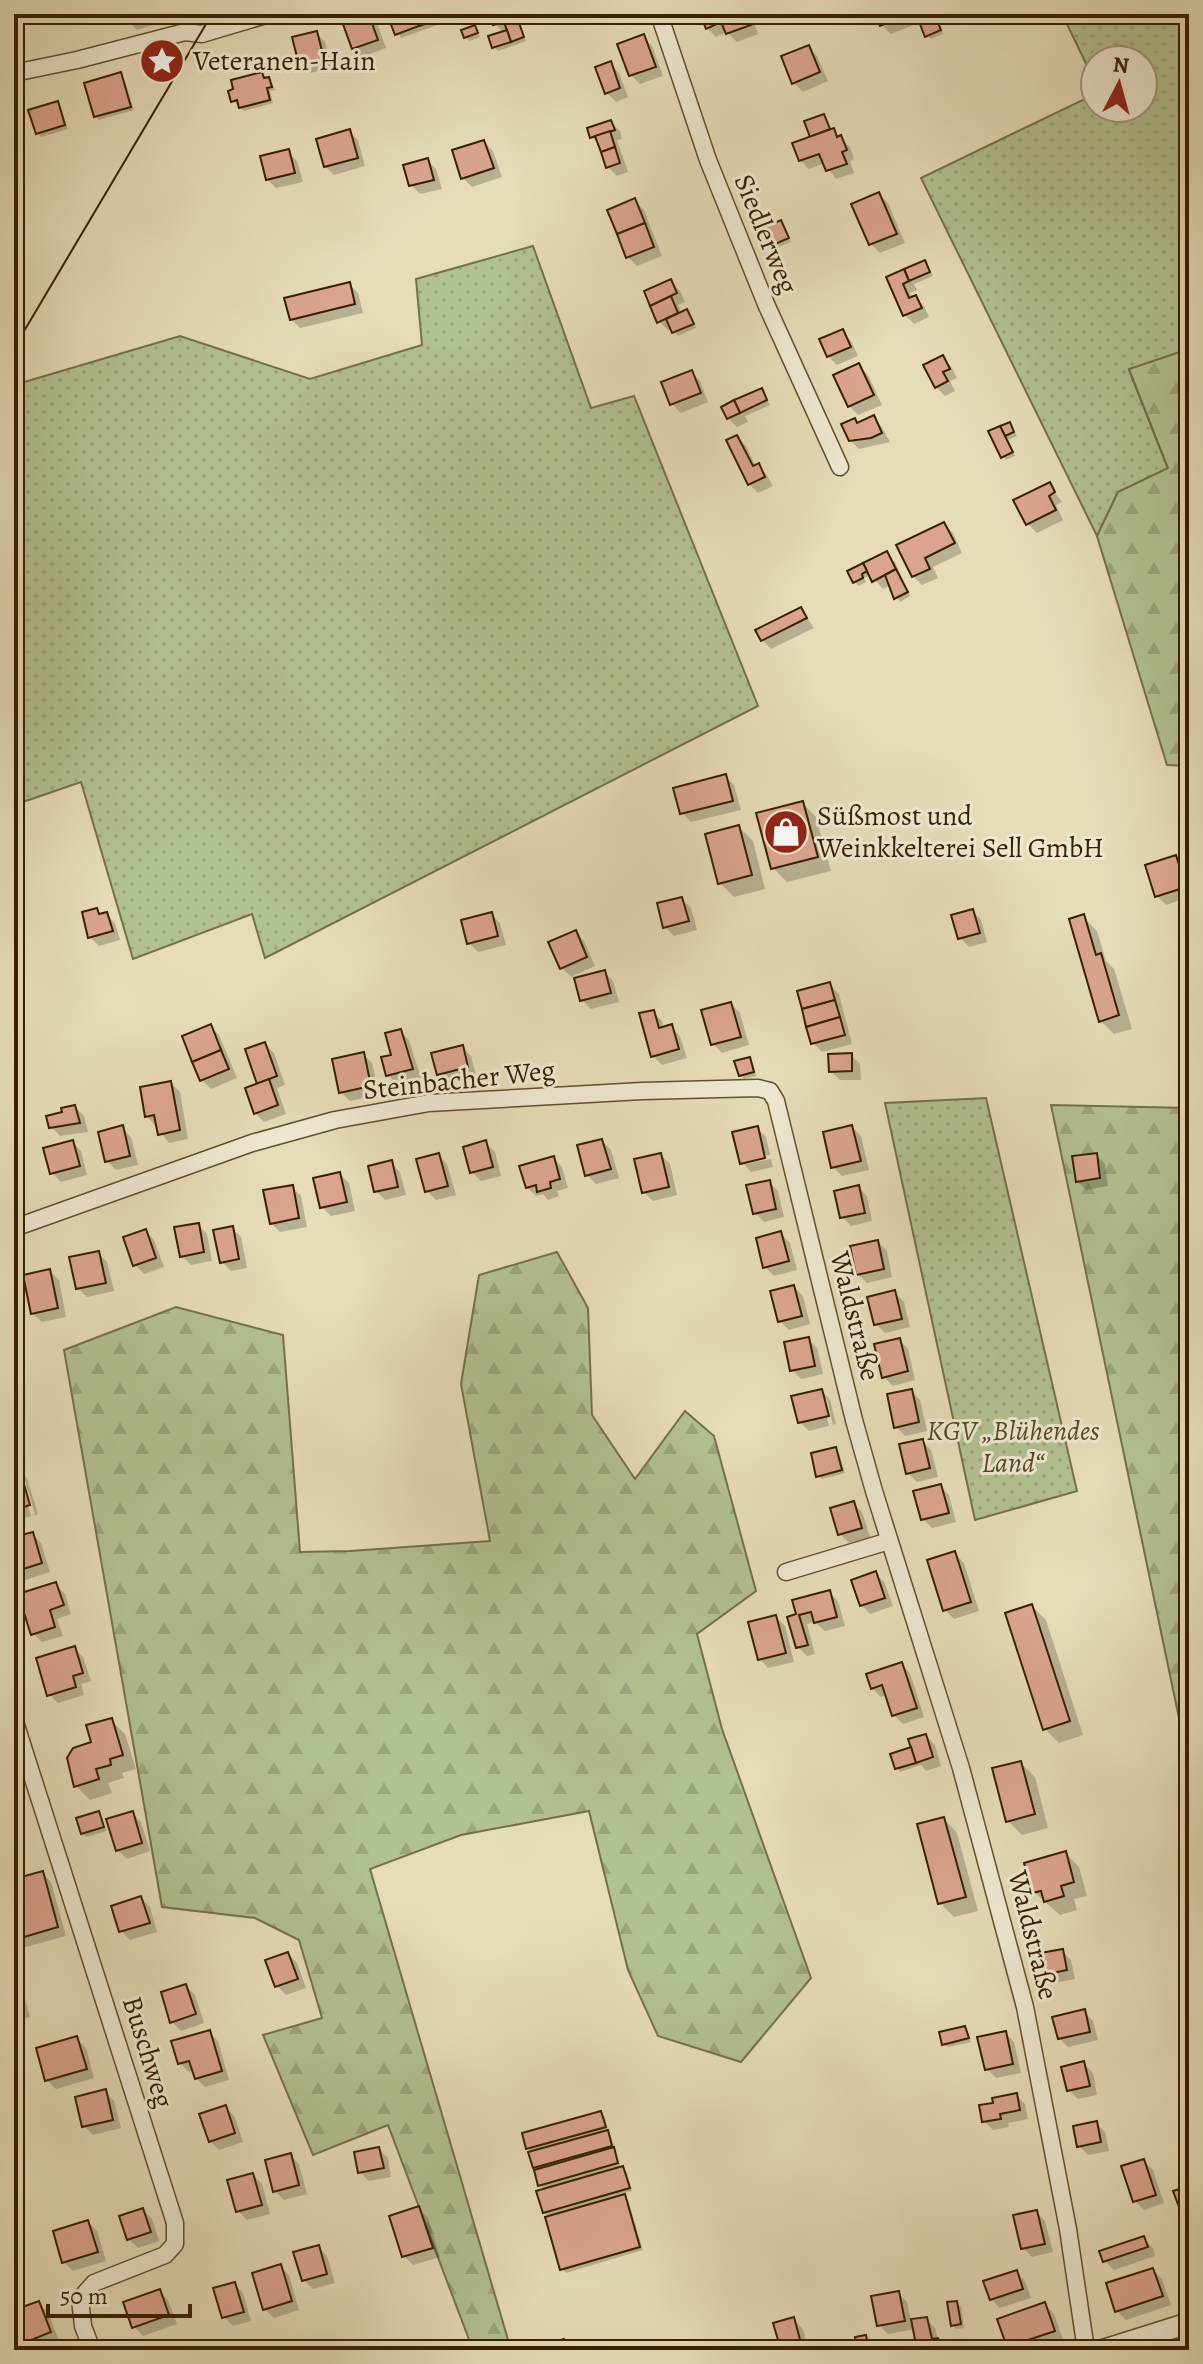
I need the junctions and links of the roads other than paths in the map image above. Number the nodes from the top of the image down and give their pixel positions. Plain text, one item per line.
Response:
1 (180, 14) edge
2 (269, 14) edge
3 (659, 14) edge
4 (185, 32) junction
5 (14, 73) edge
6 (840, 467) dead end
7 (776, 1101) joint
8 (14, 1228) edge
9 (889, 1541) junction
10 (786, 1572) dead end
11 (14, 1719) edge
12 (19, 1748) edge
13 (1189, 2323) edge
14 (92, 2350) edge
15 (1086, 2350) edge
16 (1103, 2350) edge

1 - 4 street
2 - 4 street
3 - 6 street, Siedlerweg
4 - 5 street
7 - 8 street, Steinbacher Weg
7 - 9 street, Waldstraße
9 - 10 street
9 - 15 street, Waldstraße
11 - 12 street, Buschweg
12 - 14 street, Buschweg
13 - 16 street

